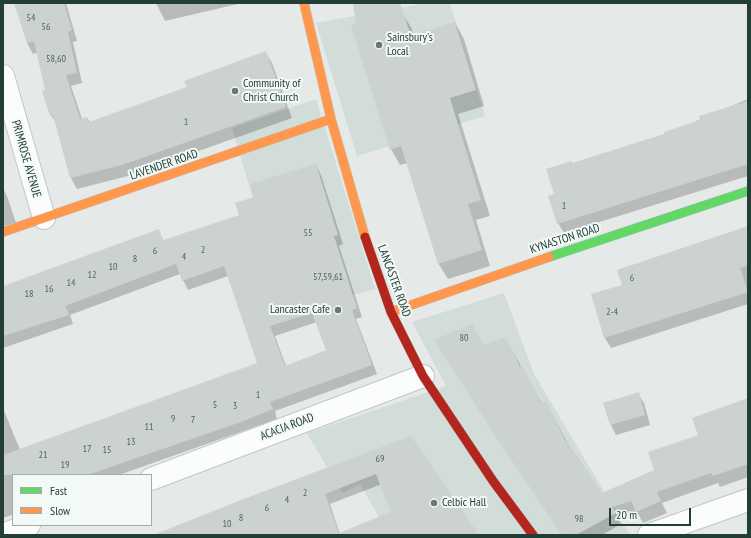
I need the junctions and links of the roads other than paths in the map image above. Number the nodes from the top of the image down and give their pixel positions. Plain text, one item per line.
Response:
1 (304, 3) edge
2 (3, 76) edge
3 (331, 119) junction
4 (748, 191) edge
5 (44, 218) junction
6 (3, 232) edge
7 (391, 312) junction
8 (423, 376) junction
9 (152, 479) edge
10 (748, 500) edge
11 (26, 526) edge
12 (3, 535) edge
13 (533, 535) edge
14 (649, 535) edge

1 - 3 street, LANCASTER ROAD
2 - 5 street, PRIMROSE AVENUE
3 - 5 street, LAVENDER ROAD
3 - 7 street, LANCASTER ROAD
4 - 7 street, KYNASTON ROAD
5 - 6 street, LAVENDER ROAD
7 - 8 street, LANCASTER ROAD
8 - 9 street, ACACIA ROAD
8 - 13 street, LANCASTER ROAD
10 - 14 street
11 - 12 street

